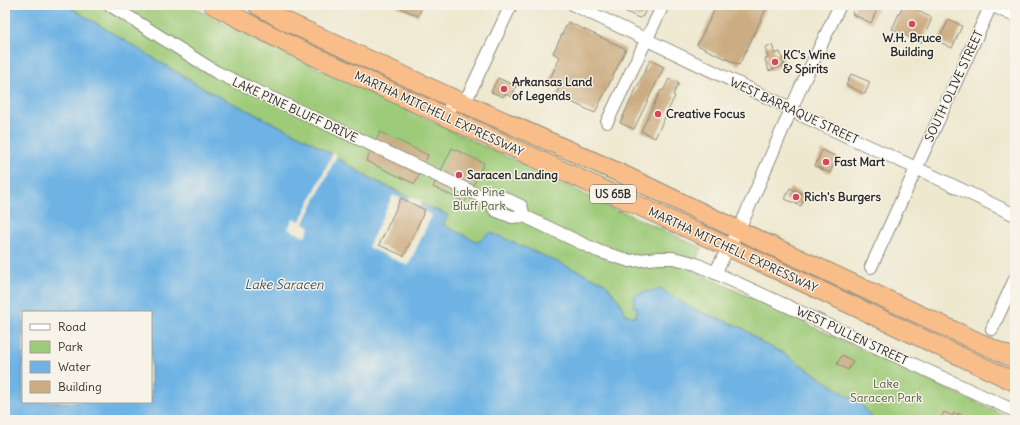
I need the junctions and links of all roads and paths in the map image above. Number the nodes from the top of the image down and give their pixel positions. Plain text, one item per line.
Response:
1 (110, 5) edge
2 (213, 5) edge
3 (257, 5) edge
4 (511, 5) edge
5 (574, 5) edge
6 (663, 5) edge
7 (840, 5) edge
8 (991, 5) edge
9 (1015, 16) edge
10 (646, 40) junction
11 (461, 102) junction
12 (791, 110) junction
13 (444, 116) junction
14 (607, 122) dead end
15 (916, 168) junction
16 (1015, 215) edge
17 (737, 230) junction
18 (728, 246) junction
19 (871, 266) dead end
20 (715, 273) junction
21 (1015, 279) edge
22 (992, 329) dead end
23 (1015, 359) edge
24 (1015, 382) edge
25 (1015, 411) edge

1 - 20 street, LAKE PINE BLUFF DRIVE
2 - 13 highway, MARTHA MITCHELL EXPRESSWAY / US 65B
3 - 11 highway, MARTHA MITCHELL EXPRESSWAY / US 65B
4 - 11 street
5 - 10 street, WEST BARRAQUE STREET
6 - 10 street
7 - 12 street
8 - 9 street
8 - 15 street, SOUTH OLIVE STREET
10 - 12 street, WEST BARRAQUE STREET
10 - 14 street
11 - 13 street
11 - 17 highway, MARTHA MITCHELL EXPRESSWAY / US 65B
12 - 15 street, WEST BARRAQUE STREET
12 - 17 street
13 - 18 highway, MARTHA MITCHELL EXPRESSWAY / US 65B
15 - 16 street, WEST BARRAQUE STREET
15 - 19 street, SOUTH OLIVE STREET
17 - 18 street
17 - 23 highway, MARTHA MITCHELL EXPRESSWAY / US 65B
18 - 20 street
18 - 24 highway, MARTHA MITCHELL EXPRESSWAY / US 65B
20 - 25 street, WEST PULLEN STREET
21 - 22 street

